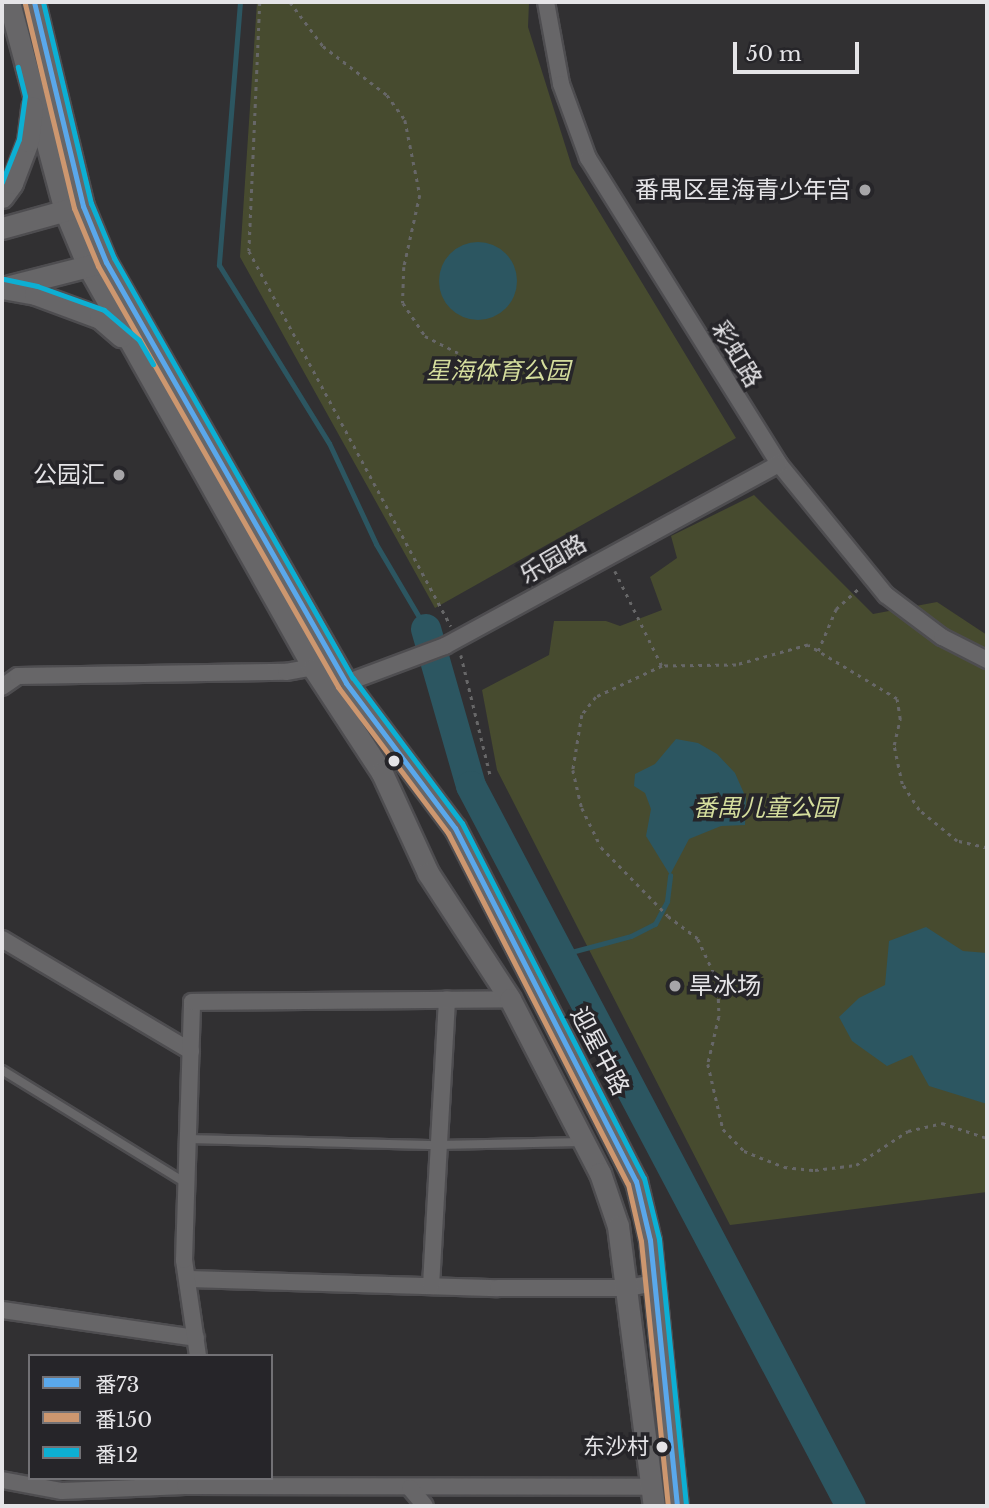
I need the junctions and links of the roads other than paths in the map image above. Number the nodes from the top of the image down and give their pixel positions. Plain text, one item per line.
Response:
1 (9, 2) edge
2 (34, 2) edge
3 (546, 2) edge
4 (34, 95) junction
5 (2, 197) edge
6 (74, 208) junction
7 (2, 228) edge
8 (97, 264) junction
9 (2, 288) edge
10 (133, 346) junction
11 (779, 464) junction
12 (987, 660) edge
13 (323, 665) junction
14 (346, 683) junction
15 (2, 687) edge
16 (2, 939) edge
17 (447, 999) junction
18 (510, 999) junction
19 (191, 1051) junction
20 (2, 1070) edge
21 (188, 1139) junction
22 (582, 1142) junction
23 (439, 1145) junction
24 (187, 1184) junction
25 (189, 1279) junction
26 (654, 1283) junction
27 (431, 1286) junction
28 (627, 1288) junction
29 (2, 1310) edge
30 (196, 1338) junction
31 (198, 1354) edge
32 (2, 1480) edge
33 (213, 1482) edge
34 (410, 1488) junction
35 (655, 1500) edge
36 (425, 1506) edge
37 (677, 1506) edge

1 - 4 street, 迎星中路
2 - 6 street, 迎星中路
3 - 11 street, 彩虹路
4 - 5 street
4 - 6 street, 迎星中路
6 - 7 street
6 - 8 street, 迎星中路
8 - 9 street
8 - 10 street, 迎星中路
8 - 13 street, 迎星中路
9 - 10 street
10 - 13 street, 迎星中路
11 - 12 street, 彩虹路
11 - 14 street, 乐园路
13 - 14 street, 迎星中路
13 - 15 street
13 - 18 street, 迎星中路
14 - 26 street, 迎星中路
16 - 19 street
17 - 18 street
17 - 19 street
17 - 23 street
18 - 22 street, 迎星中路
19 - 21 street
20 - 24 lane
21 - 23 lane
21 - 24 street
22 - 23 lane
22 - 28 street, 迎星中路
23 - 27 street
24 - 25 street
25 - 27 street
25 - 30 street
26 - 28 street
26 - 35 street, 迎星中路
26 - 37 street, 迎星中路
27 - 28 street
28 - 35 street, 迎星中路
29 - 30 street
30 - 31 street
32 - 33 street
33 - 34 street
34 - 35 street
34 - 36 street

